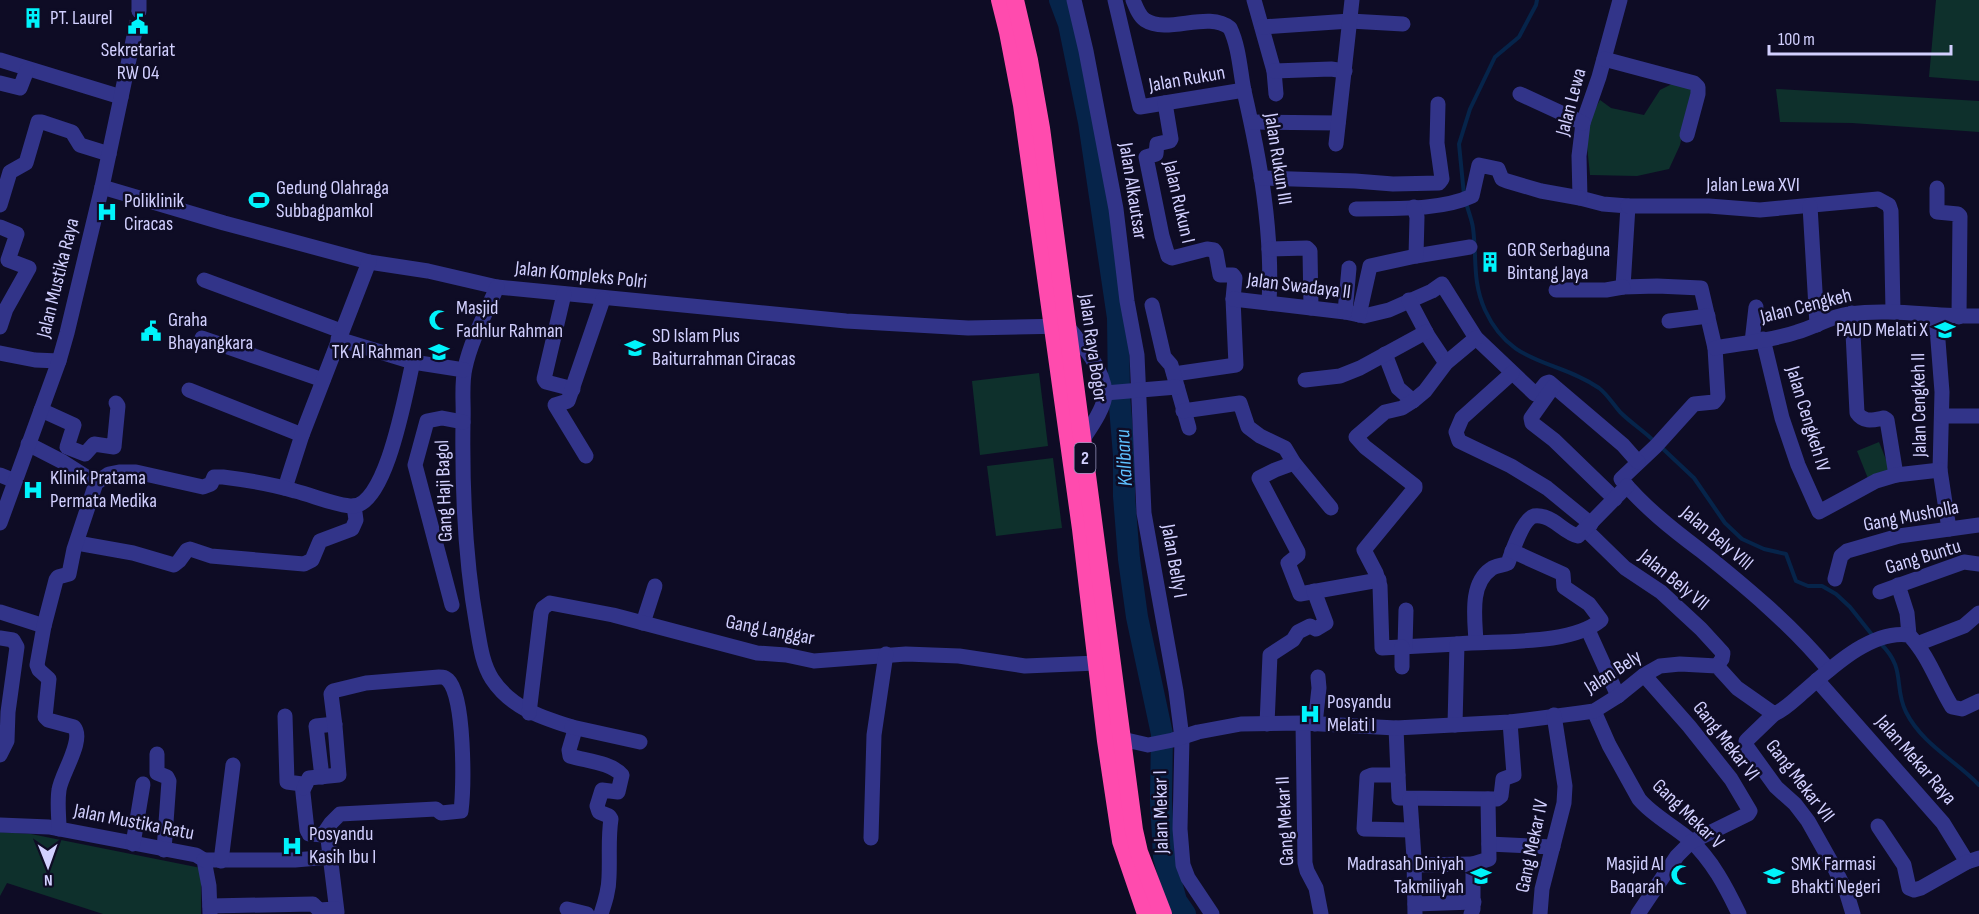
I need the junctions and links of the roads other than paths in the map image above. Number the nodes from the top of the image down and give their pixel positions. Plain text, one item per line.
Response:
1 (1000, 0) edge
2 (1074, 0) edge
3 (1115, 0) edge
4 (1133, 0) edge
5 (1254, 0) edge
6 (1352, 0) edge
7 (1620, 0) edge
8 (1017, 2) edge
9 (1350, 21) junction
10 (1403, 24) dead end
11 (1262, 27) junction
12 (134, 36) tunnel mouth
13 (1604, 59) junction
14 (0, 60) edge
15 (27, 70) junction
16 (1274, 71) junction
17 (1345, 71) junction
18 (0, 83) edge
19 (1244, 90) junction
20 (1276, 94) dead end
21 (1520, 94) dead end
22 (121, 97) junction
23 (1165, 103) junction
24 (1438, 104) dead end
25 (1252, 122) junction
26 (1338, 123) junction
27 (1583, 123) junction
28 (1687, 135) dead end
29 (1336, 144) dead end
30 (109, 154) junction
31 (1261, 178) junction
32 (102, 187) junction
33 (1937, 188) dead end
34 (1580, 198) junction
35 (0, 205) edge
36 (1628, 206) junction
37 (1810, 206) junction
38 (1414, 207) junction
39 (1356, 209) dead end
40 (0, 227) edge
41 (1470, 247) dead end
42 (1269, 249) junction
43 (1416, 256) junction
44 (369, 262) junction
45 (1349, 268) dead end
46 (204, 280) dead end
47 (497, 287) junction
48 (1623, 287) junction
49 (1556, 290) dead end
50 (564, 294) junction
51 (603, 299) junction
52 (1233, 299) junction
53 (1409, 300) junction
54 (1269, 303) junction
55 (1152, 304) dead end
56 (1756, 307) dead end
57 (1311, 308) junction
58 (1893, 311) junction
59 (1352, 313) junction
60 (1852, 313) junction
61 (1936, 315) junction
62 (1708, 316) junction
63 (1959, 316) junction
64 (1979, 316) edge
65 (1669, 321) dead end
66 (1817, 325) junction
67 (0, 327) edge
68 (1060, 327) junction
69 (1426, 332) junction
70 (340, 335) junction
71 (202, 338) dead end
72 (1476, 338) junction
73 (1757, 340) junction
74 (1715, 348) junction
75 (0, 353) edge
76 (1385, 354) junction
77 (59, 361) junction
78 (413, 362) junction
79 (1446, 363) junction
80 (464, 370) junction
81 (1512, 374) junction
82 (323, 380) junction
83 (1175, 380) junction
84 (1305, 380) dead end
85 (1553, 387) junction
86 (573, 389) junction
87 (189, 390) dead end
88 (1121, 392) junction
89 (1413, 401) junction
90 (116, 403) dead end
91 (41, 410) junction
92 (1183, 411) junction
93 (1942, 416) junction
94 (1979, 416) edge
95 (463, 422) junction
96 (1189, 429) dead end
97 (302, 435) junction
98 (1083, 439) junction
99 (28, 444) junction
100 (586, 456) dead end
101 (1638, 462) junction
102 (1294, 463) junction
103 (1940, 470) junction
104 (0, 475) edge
105 (1896, 475) junction
106 (15, 481) junction
107 (96, 483) junction
108 (1627, 486) junction
109 (285, 488) junction
110 (1615, 499) junction
111 (354, 506) junction
112 (1331, 508) dead end
113 (1816, 509) joint
114 (1, 518) edge
115 (1979, 525) edge
116 (1585, 529) junction
117 (1949, 529) junction
118 (77, 543) junction
119 (1512, 552) junction
120 (1979, 564) edge
121 (1835, 579) dead end
122 (1378, 580) junction
123 (1898, 585) junction
124 (655, 586) dead end
125 (1314, 591) junction
126 (1880, 592) dead end
127 (452, 605) dead end
128 (1406, 609) dead end
129 (0, 612) edge
130 (1979, 613) edge
131 (643, 623) junction
132 (44, 626) junction
133 (1588, 630) junction
134 (0, 638) edge
135 (1913, 639) junction
136 (1476, 642) junction
137 (1457, 644) junction
138 (1404, 647) junction
139 (886, 654) junction
140 (1097, 663) junction
141 (1717, 666) junction
142 (1402, 667) dead end
143 (1644, 675) junction
144 (1823, 675) junction
145 (1318, 677) dead end
146 (1618, 696) junction
147 (1979, 701) edge
148 (1594, 711) junction
149 (529, 713) junction
150 (1774, 714) junction
151 (1554, 715) junction
152 (285, 716) dead end
153 (1510, 722) junction
154 (1267, 724) junction
155 (1309, 724) junction
156 (1455, 725) junction
157 (572, 727) junction
158 (1396, 729) junction
159 (1178, 739) junction
160 (1114, 740) junction
161 (640, 742) dead end
162 (1151, 745) junction
163 (157, 754) dead end
164 (0, 755) edge
165 (233, 765) dead end
166 (1118, 770) junction
167 (1398, 775) junction
168 (142, 784) dead end
169 (304, 788) junction
170 (1410, 799) junction
171 (1488, 799) junction
172 (0, 825) edge
173 (1878, 826) dead end
174 (58, 829) junction
175 (1412, 830) junction
176 (323, 835) junction
177 (871, 838) dead end
178 (1691, 842) junction
179 (133, 844) junction
180 (1489, 844) junction
181 (1553, 847) junction
182 (164, 850) junction
183 (330, 857) junction
184 (204, 860) junction
185 (1973, 860) edge
186 (221, 861) junction
187 (1473, 864) junction
188 (1414, 866) junction
189 (1472, 908) edge
190 (567, 909) dead end
191 (1415, 909) edge
192 (210, 910) edge
193 (336, 911) edge
194 (587, 914) edge
195 (601, 914) edge
196 (1146, 914) edge
197 (1162, 914) edge
198 (1212, 914) edge
199 (1321, 914) edge
200 (1540, 914) edge
201 (1638, 914) edge
202 (1739, 914) edge
203 (1853, 914) edge

1 - 68 highway, Jalan Raya Bogor / 2
2 - 88 street, Jalan Alkautsar
3 - 23 street, Jalan Rukun
4 - 19 street, Jalan Rukun III
5 - 11 street
6 - 9 street
7 - 13 street, Jalan Lewa
8 - 68 highway, Jalan Raya Bogor / 2
9 - 10 street
9 - 11 street
9 - 17 street
11 - 16 street
12 - 22 street, Jalan Mustika Raya
13 - 27 street, Jalan Lewa
13 - 28 street
14 - 15 street
15 - 18 street
15 - 22 street
16 - 17 street
16 - 20 street
17 - 26 street
19 - 23 street, Jalan Rukun
19 - 25 street, Jalan Rukun III
21 - 27 street
22 - 30 street, Jalan Mustika Raya
23 - 52 street, Jalan Rukun I
24 - 31 street
25 - 26 street
25 - 31 street, Jalan Rukun III
26 - 29 street
27 - 34 street, Jalan Lewa
30 - 32 street, Jalan Mustika Raya
30 - 35 street
31 - 42 street, Jalan Rukun III
32 - 44 street, Jalan Kompleks Polri
32 - 77 street, Jalan Mustika Raya
33 - 63 street
34 - 36 street
34 - 38 street
36 - 37 street, Jalan Lewa XVI
36 - 48 street
37 - 58 street, Jalan Lewa XVI
37 - 66 street
38 - 39 street
38 - 43 street
40 - 67 street
41 - 43 street
42 - 54 street, Jalan Rukun III
42 - 57 street
43 - 59 street
44 - 47 street, Jalan Kompleks Polri
44 - 70 street
45 - 59 street
46 - 70 street
47 - 50 street, Jalan Kompleks Polri
47 - 80 street, Gang Haji Bagol
48 - 49 street
48 - 62 street
50 - 51 street, Jalan Kompleks Polri
50 - 86 street
51 - 68 street, Jalan Kompleks Polri
51 - 86 street
52 - 54 street, Jalan Swadaya II
52 - 83 street
53 - 59 street, Jalan Swadaya II
53 - 69 street
53 - 72 street, Jalan Swadaya II
54 - 57 street, Jalan Swadaya II
55 - 83 street
56 - 73 street
57 - 59 street, Jalan Swadaya II
58 - 60 street, Jalan Cengkeh
58 - 61 street, Jalan Cengkeh
60 - 66 street, Jalan Cengkeh
60 - 105 street
61 - 63 street, Jalan Cengkeh
61 - 93 street, Jalan Cengkeh II
62 - 65 street
62 - 74 street
63 - 64 street, Jalan Cengkeh
66 - 73 street, Jalan Cengkeh
68 - 88 street
68 - 98 highway, Jalan Raya Bogor / 2
68 - 140 highway, Jalan Raya Bogor / 2
69 - 76 street
69 - 79 street
70 - 78 street
70 - 82 street
71 - 82 street
72 - 79 street
72 - 81 street
73 - 74 street, Jalan Cengkeh
73 - 113 street, Jalan Cengkeh IV
74 - 101 street
75 - 77 street
76 - 84 street
76 - 89 street
77 - 91 street, Jalan Mustika Raya
78 - 80 street
78 - 111 street
79 - 89 street
80 - 95 street, Gang Haji Bagol
81 - 85 street
81 - 116 street
82 - 97 street
83 - 88 street
83 - 92 street
85 - 101 street
85 - 110 street
86 - 100 street
87 - 97 street
88 - 98 street
88 - 159 street, Jalan Belly I
89 - 122 street
90 - 91 street
91 - 99 street, Jalan Mustika Raya
92 - 96 street
92 - 102 street
93 - 94 street
93 - 103 street, Jalan Cengkeh II
95 - 127 street
95 - 149 street, Gang Haji Bagol
97 - 109 street
98 - 160 highway, Jalan Raya Bogor / 2
99 - 106 street, Jalan Mustika Raya
99 - 107 street
101 - 108 street
102 - 112 street
102 - 125 street
103 - 105 street, Jalan Cengkeh II
103 - 117 street
104 - 106 street
105 - 113 street, Jalan Cengkeh II
106 - 114 street, Jalan Mustika Raya
107 - 109 street
107 - 118 street
108 - 110 street
108 - 144 street, Jalan Bely VIII
109 - 111 street
110 - 116 street
111 - 118 street
115 - 117 street, Gang Musholla
116 - 119 street
116 - 141 street, Jalan Bely VII
117 - 121 street, Gang Musholla
118 - 132 street
119 - 133 street
119 - 136 street
120 - 123 street, Gang Buntu
122 - 125 street
122 - 138 street
123 - 126 street, Gang Buntu
123 - 135 street
124 - 131 street
125 - 154 street
128 - 138 street
129 - 132 street
130 - 135 street
131 - 139 street, Gang Langgar
131 - 149 street, Gang Langgar
132 - 174 street
133 - 136 street
133 - 146 street
134 - 164 street
135 - 144 street
135 - 147 street
136 - 137 street
137 - 138 street
137 - 156 street
138 - 142 street
139 - 140 street, Gang Langgar
139 - 177 street
140 - 160 highway, Jalan Raya Bogor / 2
141 - 143 street, Jalan Bely
141 - 150 street
143 - 146 street, Jalan Bely
143 - 178 street, Gang Mekar VI
144 - 150 street
144 - 185 street, Jalan Mekar Raya
145 - 155 street, Gang Mekar II
146 - 148 street, Jalan Bely
148 - 151 street, Jalan Bely
148 - 178 street, Gang Mekar V
149 - 157 street, Gang Haji Bagol
150 - 203 street, Gang Mekar VII
151 - 153 street, Jalan Bely
151 - 181 street, Gang Mekar IV
152 - 169 street
153 - 156 street, Jalan Bely
153 - 171 street
154 - 155 street, Jalan Bely
154 - 159 street, Jalan Bely
155 - 158 street, Jalan Bely
155 - 199 street, Gang Mekar II
156 - 158 street, Jalan Bely
157 - 161 street, Gang Haji Bagol
157 - 195 street
158 - 167 street
159 - 162 street, Jalan Bely
159 - 198 street, Jalan Mekar I
160 - 162 street, Jalan Bely
160 - 166 highway, Jalan Raya Bogor / 2
162 - 166 street
163 - 182 street
165 - 186 street
166 - 196 highway, Jalan Raya Bogor / 2
166 - 197 highway, Jalan Raya Bogor / 2
167 - 170 street
167 - 175 street
168 - 179 street
169 - 176 street
169 - 176 street
170 - 171 street
170 - 175 street
171 - 180 street
172 - 174 street, Jalan Mustika Ratu
173 - 185 street
174 - 179 street, Jalan Mustika Ratu
175 - 188 street
176 - 183 street
178 - 201 street
178 - 202 street, Gang Mekar V
179 - 182 street, Jalan Mustika Ratu
180 - 181 street
180 - 187 street
181 - 200 street, Gang Mekar IV
182 - 184 street, Jalan Mustika Ratu
183 - 186 street
183 - 193 street
184 - 186 street
184 - 192 street, Jalan Mustika Ratu
187 - 188 street
187 - 189 street
188 - 191 street
189 - 191 street
190 - 194 street
192 - 193 street

